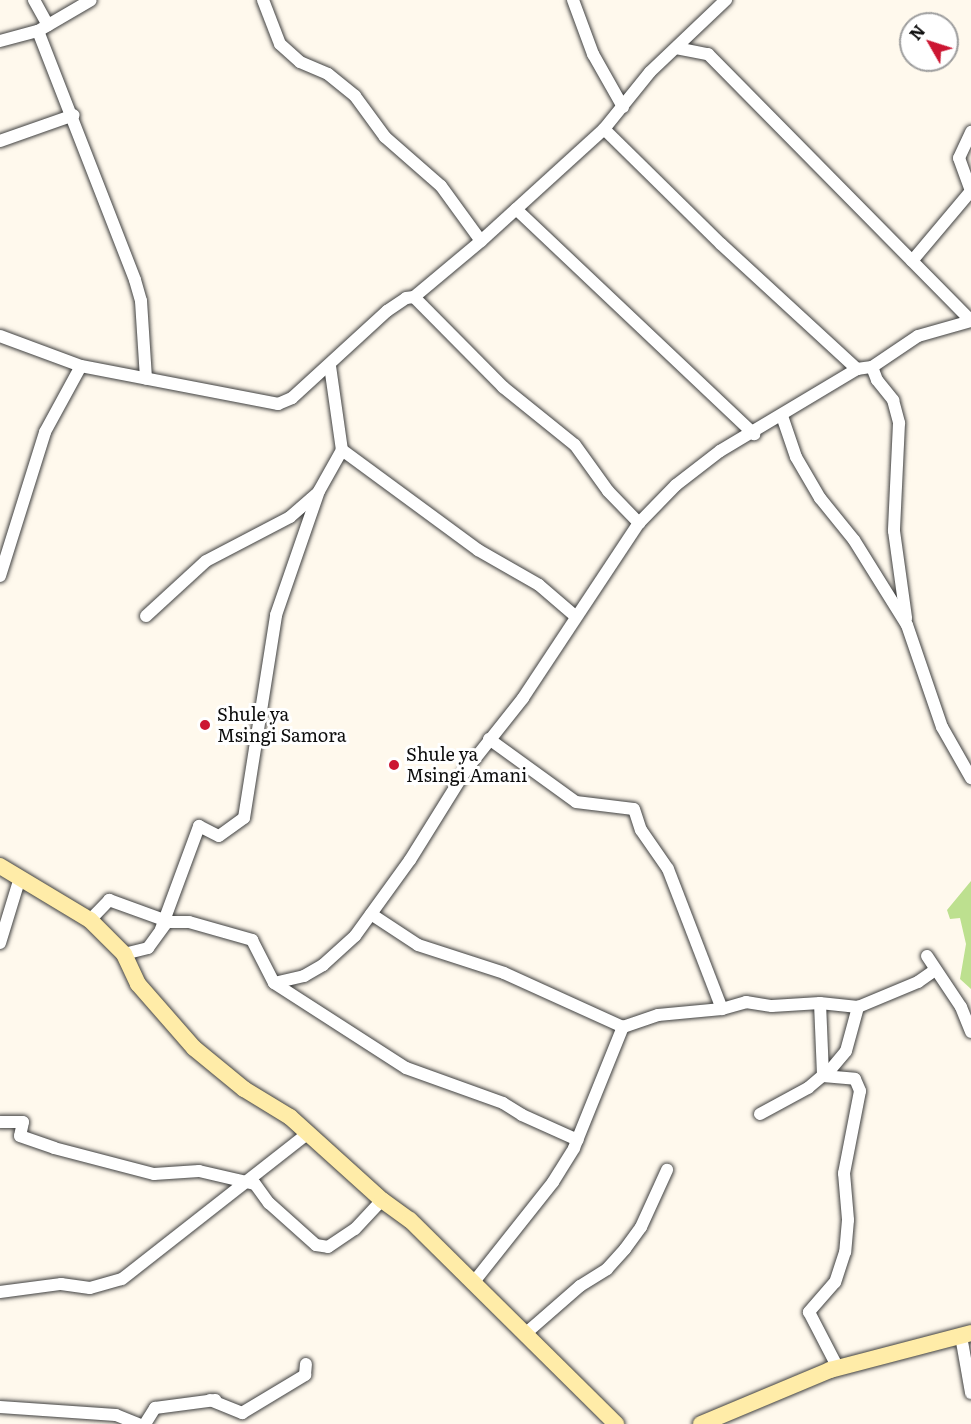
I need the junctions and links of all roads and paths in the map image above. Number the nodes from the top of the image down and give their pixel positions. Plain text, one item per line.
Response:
1 (34, 0) edge
2 (91, 0) edge
3 (263, 0) edge
4 (573, 0) edge
5 (726, 0) edge
6 (43, 28) junction
7 (0, 41) edge
8 (676, 48) junction
9 (623, 107) junction
10 (74, 115) junction
11 (604, 129) junction
12 (971, 132) edge
13 (0, 141) edge
14 (516, 208) junction
15 (481, 241) junction
16 (912, 261) junction
17 (414, 297) junction
18 (971, 321) edge
19 (0, 336) edge
20 (81, 366) junction
21 (330, 366) junction
22 (872, 367) junction
23 (857, 369) junction
24 (146, 379) junction
25 (782, 416) junction
26 (754, 434) junction
27 (342, 450) junction
28 (319, 491) junction
29 (639, 523) junction
30 (0, 576) edge
31 (146, 616) dead end
32 (575, 616) junction
33 (907, 625) junction
34 (489, 740) junction
35 (971, 778) edge
36 (0, 866) edge
37 (19, 881) junction
38 (371, 914) junction
39 (90, 920) junction
40 (163, 925) junction
41 (0, 943) edge
42 (124, 954) junction
43 (927, 956) dead end
44 (935, 970) junction
45 (274, 983) junction
46 (820, 1003) junction
47 (858, 1007) junction
48 (722, 1009) junction
49 (623, 1027) junction
50 (971, 1032) edge
51 (823, 1076) junction
52 (760, 1114) dead end
53 (0, 1122) edge
54 (308, 1133) junction
55 (578, 1140) junction
56 (667, 1170) dead end
57 (246, 1182) junction
58 (382, 1200) junction
59 (473, 1283) junction
60 (0, 1292) edge
61 (525, 1334) junction
62 (966, 1335) edge
63 (306, 1364) dead end
64 (838, 1368) junction
65 (971, 1393) edge
66 (227, 1398) dead end
67 (210, 1400) junction
68 (0, 1407) edge
69 (43, 1418) edge
70 (138, 1424) edge
71 (145, 1424) edge
72 (616, 1424) edge
73 (701, 1424) edge

1 - 6 street
2 - 6 street
3 - 15 street
4 - 9 street
5 - 8 street
6 - 7 street
6 - 10 street
8 - 9 street
8 - 16 street
9 - 11 street
10 - 13 street
10 - 24 street
11 - 14 street
11 - 23 street
12 - 16 street
14 - 15 street
14 - 26 street
15 - 17 street
16 - 18 street
17 - 21 street
17 - 29 street
18 - 22 street
19 - 20 street
20 - 24 street
20 - 30 street
21 - 24 street
21 - 27 street
22 - 23 street
22 - 33 street
23 - 25 street
25 - 26 street
25 - 33 street
26 - 29 street
27 - 28 street
27 - 32 street
28 - 31 street
28 - 40 street
29 - 32 street
32 - 34 street
33 - 35 street
34 - 38 street
34 - 48 street
36 - 37 street
37 - 39 street
37 - 41 street
38 - 45 street
38 - 49 street
39 - 40 street
39 - 42 street
40 - 42 street
40 - 45 street
42 - 54 street
43 - 44 street
44 - 47 street
44 - 50 street
45 - 55 street
46 - 47 street
46 - 48 street
46 - 51 street
47 - 51 street
48 - 49 street
49 - 55 street
51 - 52 street
51 - 64 street
53 - 57 street
54 - 57 street
54 - 58 street
55 - 59 street
56 - 61 street
57 - 58 street
57 - 60 street
58 - 59 street
59 - 61 street
61 - 72 street
62 - 64 street
62 - 65 street
63 - 67 street
64 - 73 street
66 - 67 street
67 - 71 street
68 - 69 street
69 - 70 street

